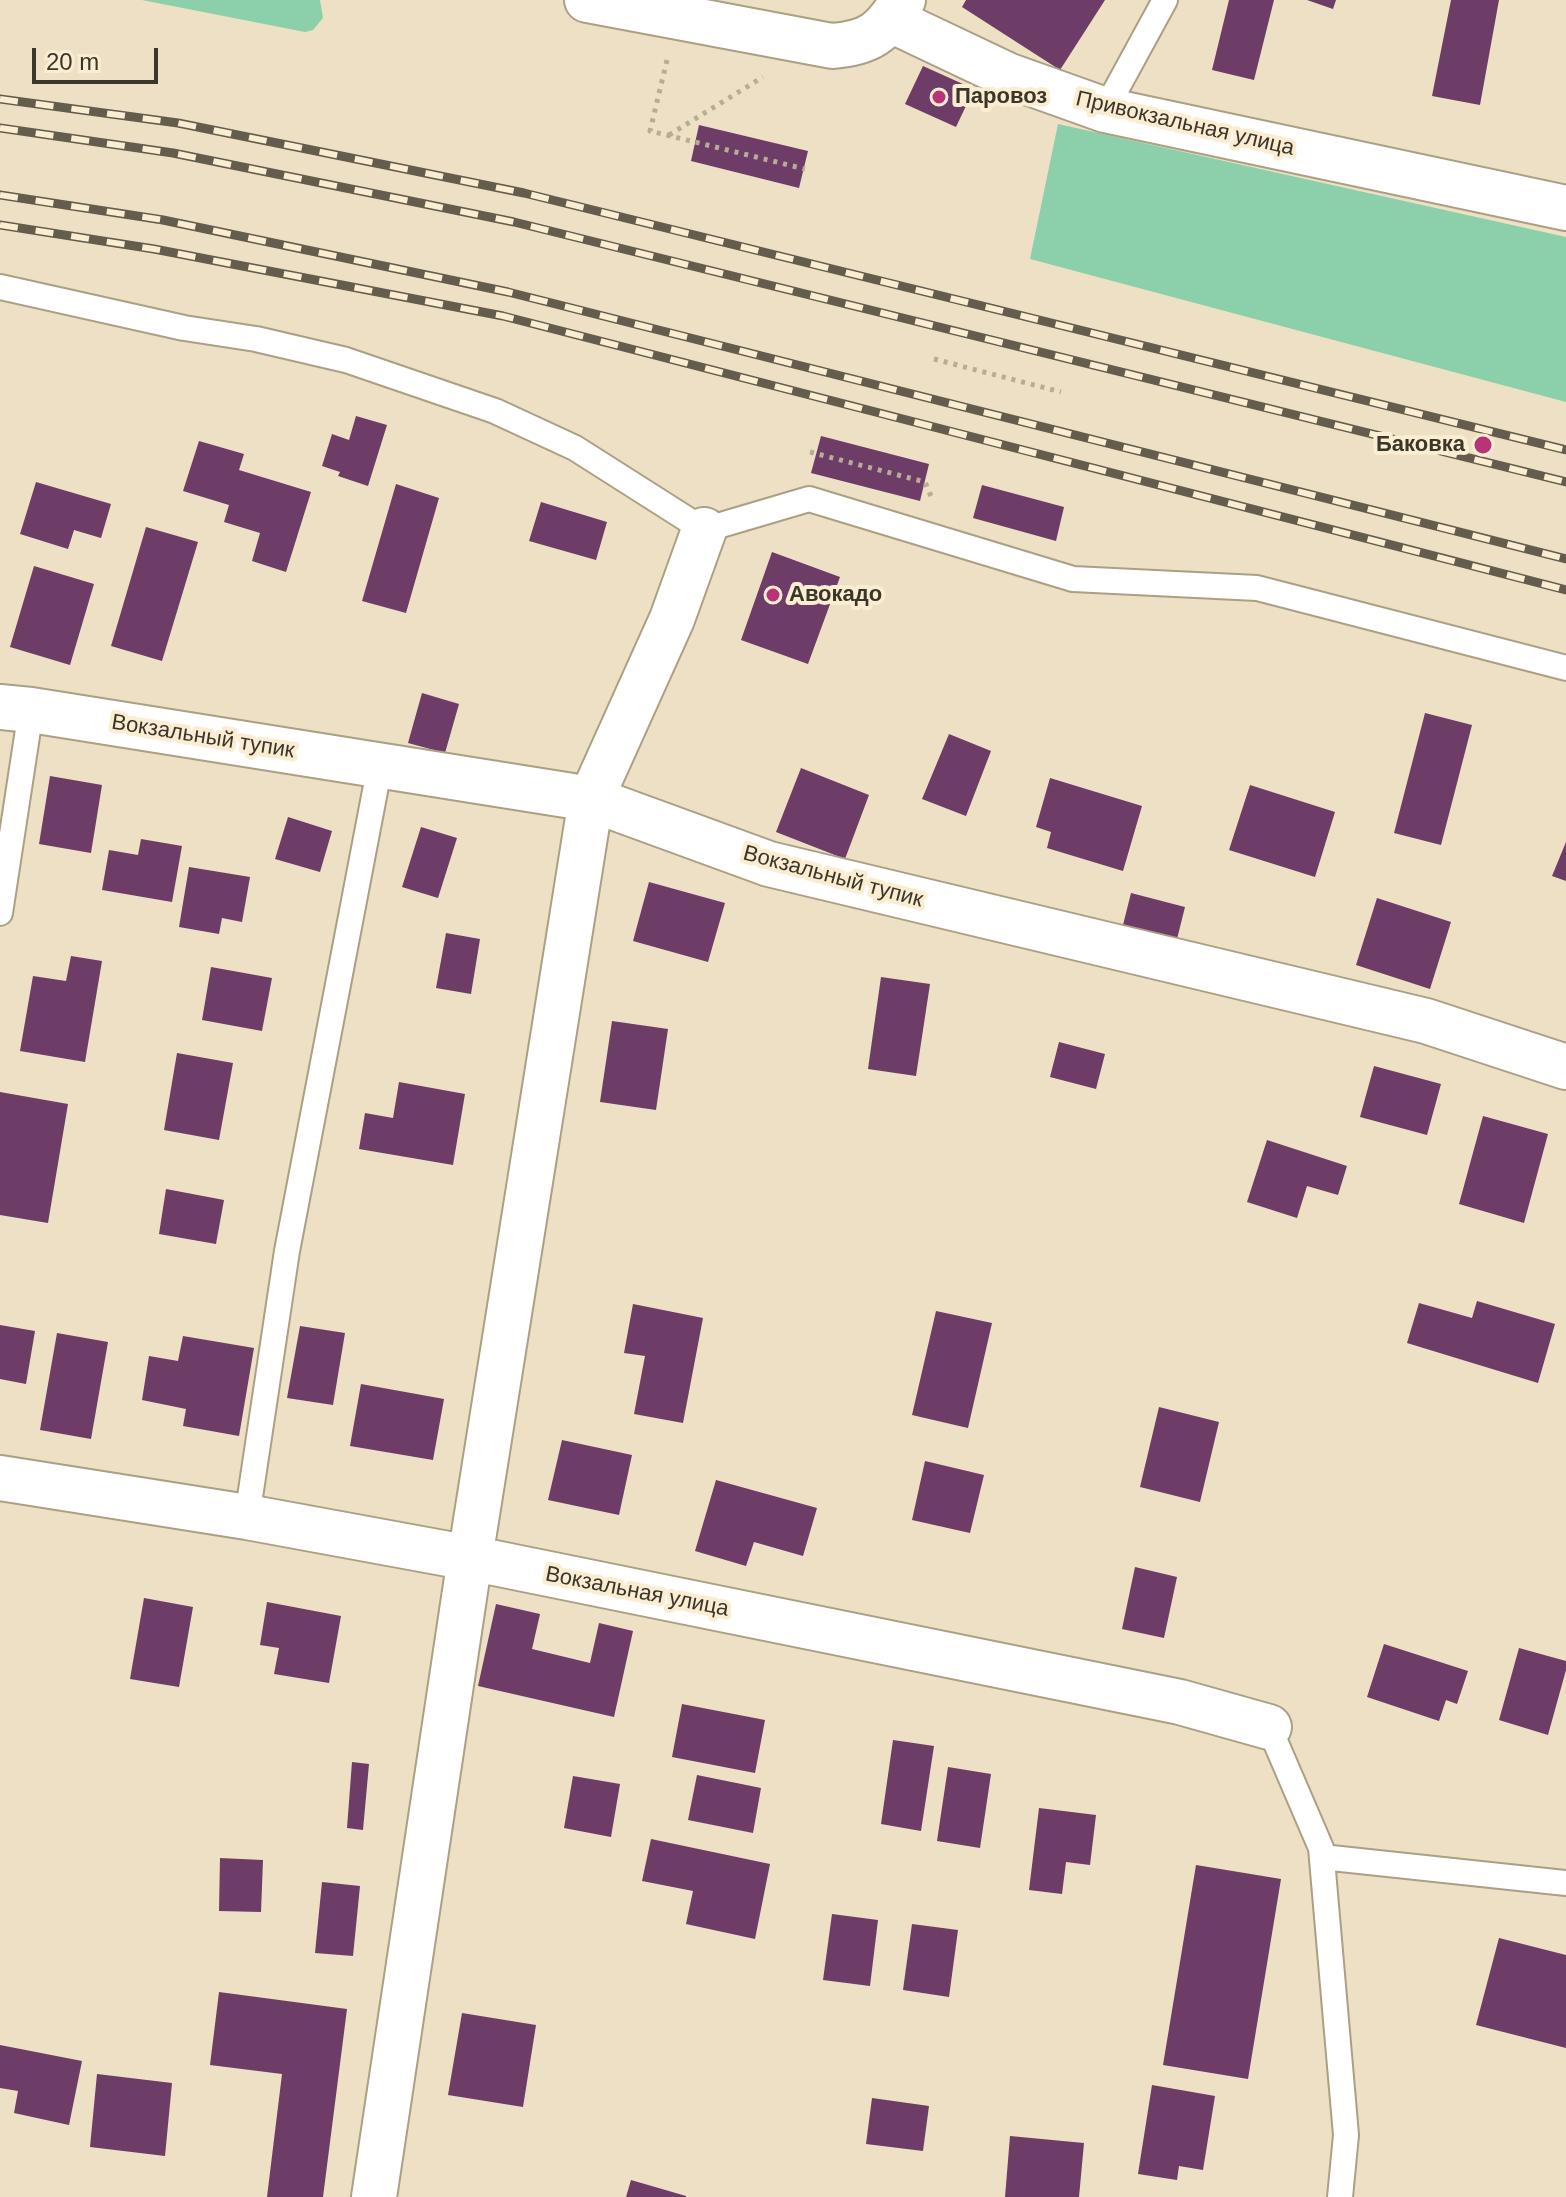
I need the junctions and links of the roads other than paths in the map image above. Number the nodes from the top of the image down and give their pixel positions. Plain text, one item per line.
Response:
1 (587, 0) edge
2 (1165, 0) edge
3 (897, 10) edge
4 (1105, 110) junction
5 (1566, 208) edge
6 (0, 287) edge
7 (704, 530) junction
8 (1566, 668) edge
9 (16, 709) edge
10 (380, 765) junction
11 (591, 799) junction
12 (0, 913) edge
13 (1566, 1067) edge
14 (0, 1478) edge
15 (247, 1517) junction
16 (470, 1558) junction
17 (1269, 1727) joint
18 (1322, 1857) junction
19 (1566, 1883) edge
20 (374, 2197) edge
21 (1340, 2197) edge

1 - 3 street, Привокзальная улица
2 - 4 lane
3 - 4 street, Привокзальная улица
4 - 5 street, Привокзальная улица
6 - 7 lane
7 - 8 lane
7 - 11 street
9 - 10 street, Вокзальный тупик
9 - 12 lane
10 - 11 street, Вокзальный тупик
10 - 15 lane
11 - 13 street, Вокзальный тупик
11 - 16 street
14 - 15 street, Вокзальная улица
15 - 16 street, Вокзальная улица
16 - 17 street, Вокзальная улица
16 - 20 street
17 - 18 lane
18 - 19 lane
18 - 21 lane

